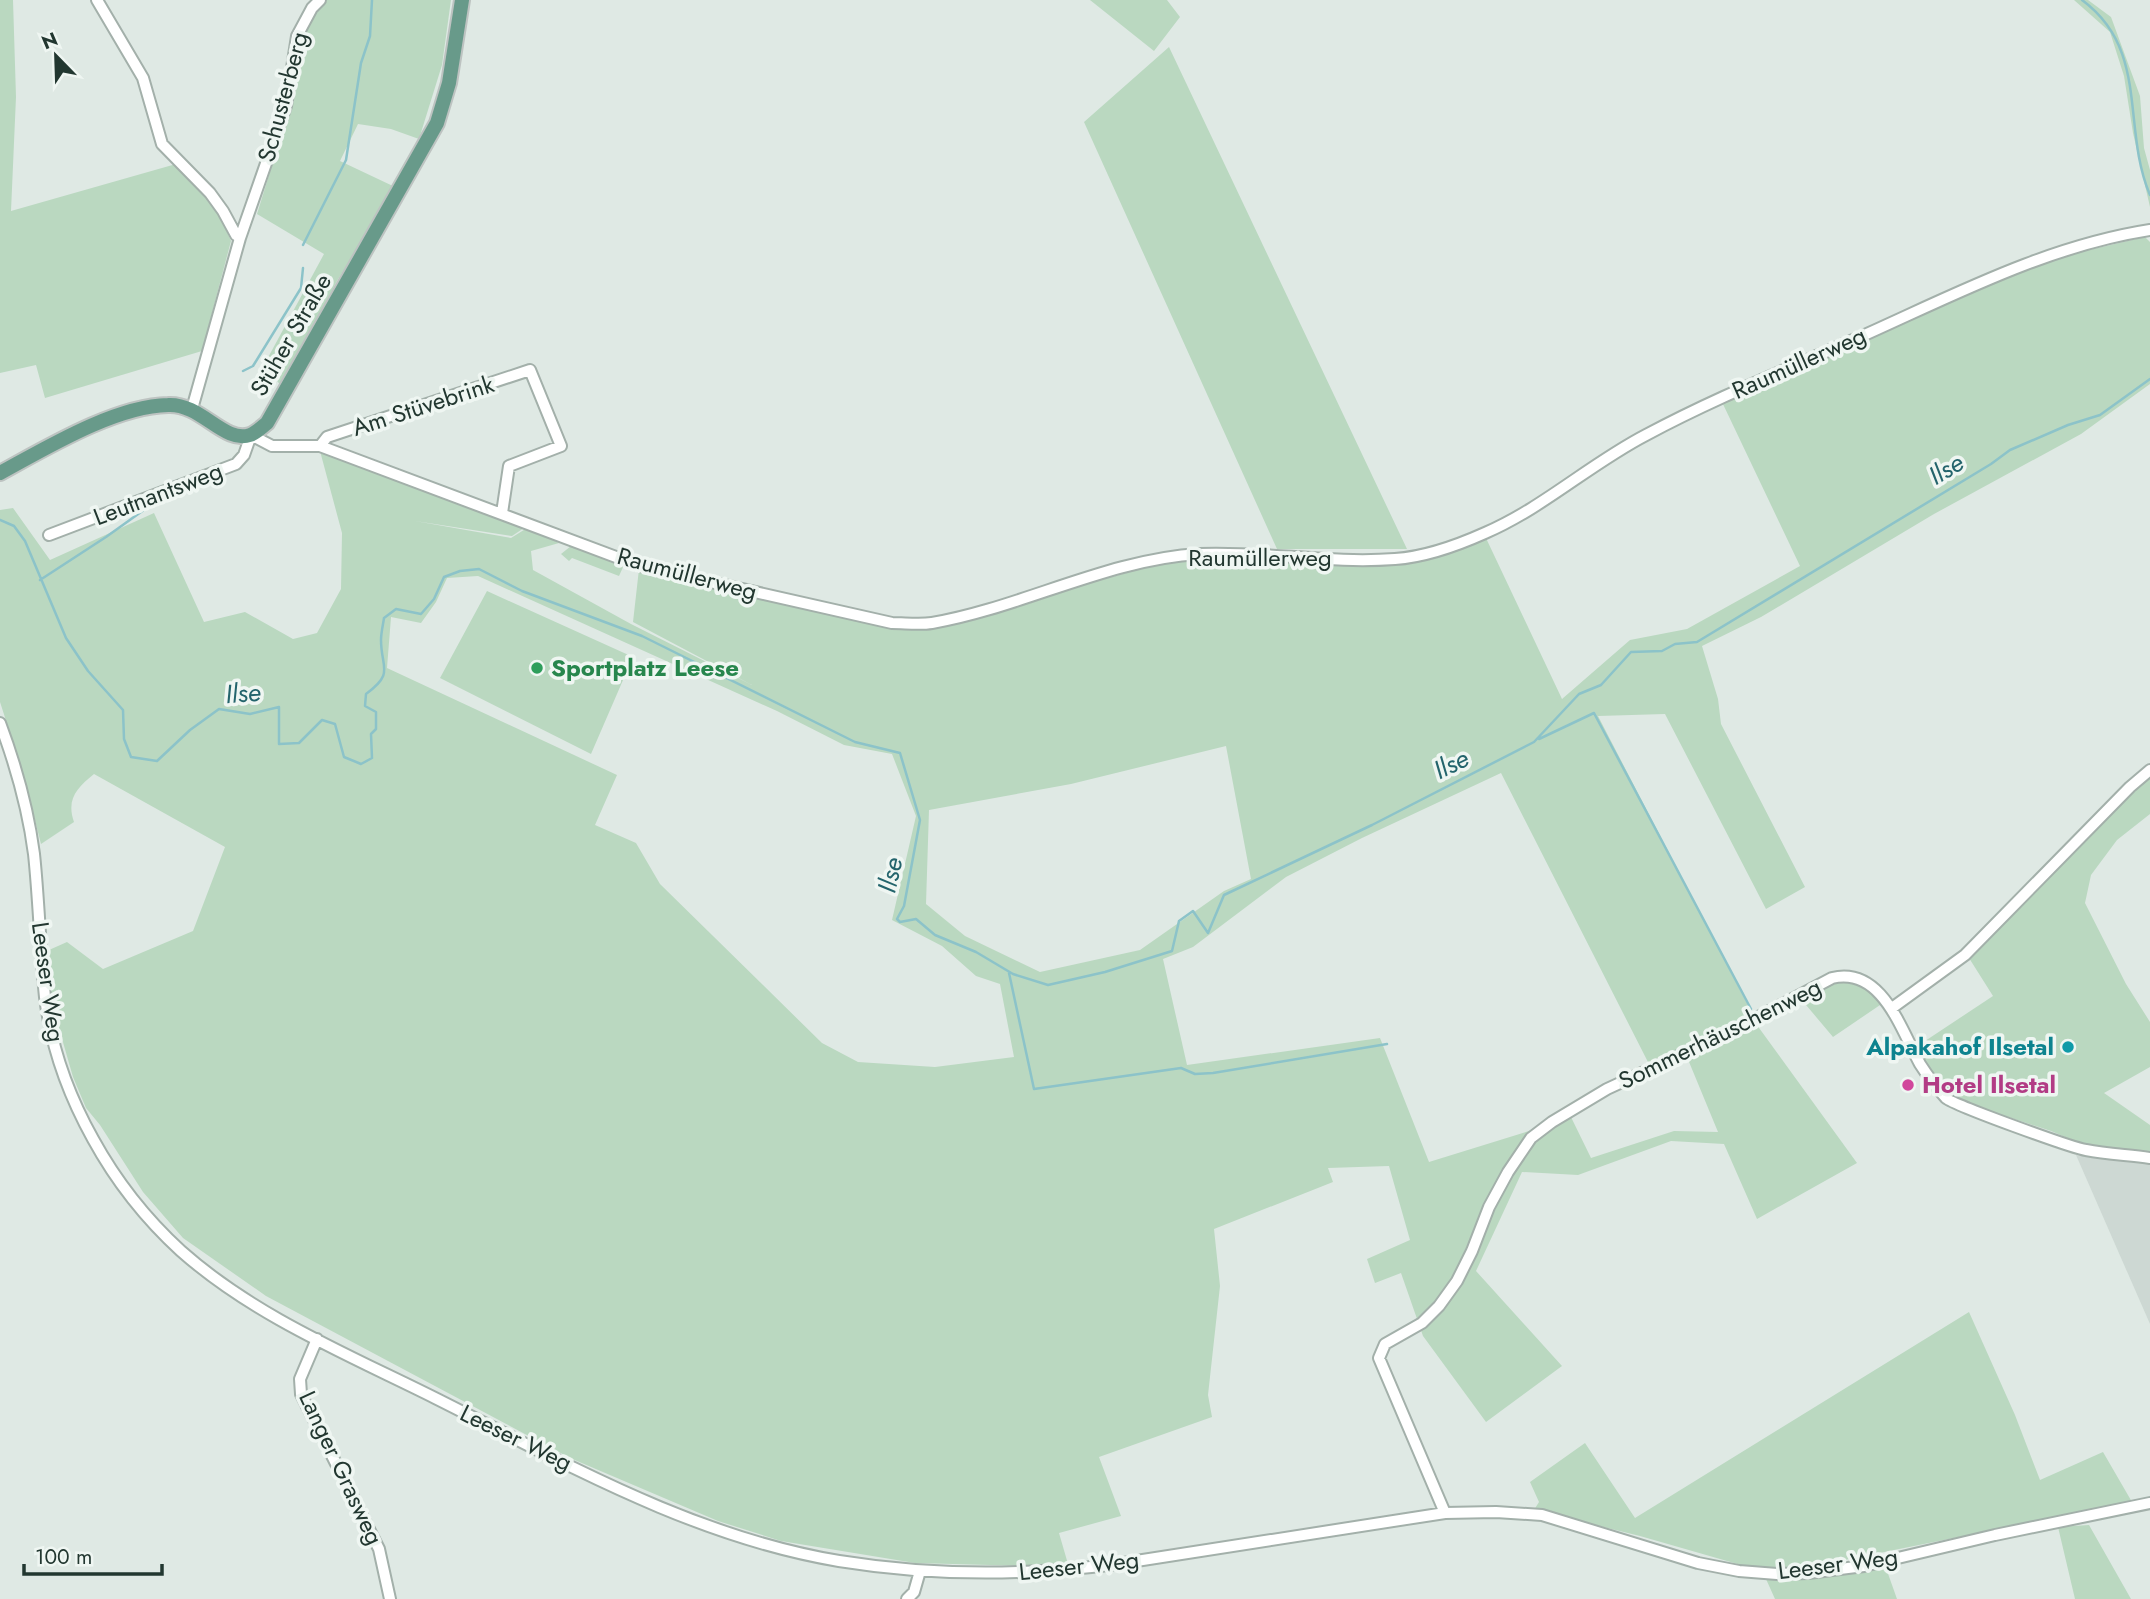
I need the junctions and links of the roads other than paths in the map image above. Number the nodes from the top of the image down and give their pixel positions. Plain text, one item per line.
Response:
1 (97, 0) edge
2 (320, 0) edge
3 (462, 0) edge
4 (2150, 230) edge
5 (240, 238) junction
6 (192, 409) junction
7 (251, 435) junction
8 (320, 446) junction
9 (0, 473) edge
10 (502, 513) junction
11 (48, 535) dead end
12 (0, 723) edge
13 (2150, 770) edge
14 (1892, 1008) junction
15 (2150, 1158) edge
16 (317, 1339) junction
17 (2150, 1503) edge
18 (1445, 1513) junction
19 (920, 1571) junction
20 (390, 1599) edge
21 (907, 1599) edge

1 - 5 street
2 - 5 street, Schusterberg
3 - 7 main road, Stüher Straße
4 - 10 street, Raumüllerweg
5 - 6 street, Schusterberg
6 - 7 main road
6 - 9 main road
7 - 8 street, Raumüllerweg
7 - 11 street, Leutnantsweg
8 - 10 street, Raumüllerweg
8 - 10 street, Am Stüvebrink
12 - 16 street, Leeser Weg
13 - 14 street
14 - 15 street, Sommerhäuschenweg
14 - 18 street, Sommerhäuschenweg
16 - 19 street, Leeser Weg
16 - 20 street, Langer Grasweg
17 - 18 street, Leeser Weg
18 - 19 street, Leeser Weg
19 - 21 street

